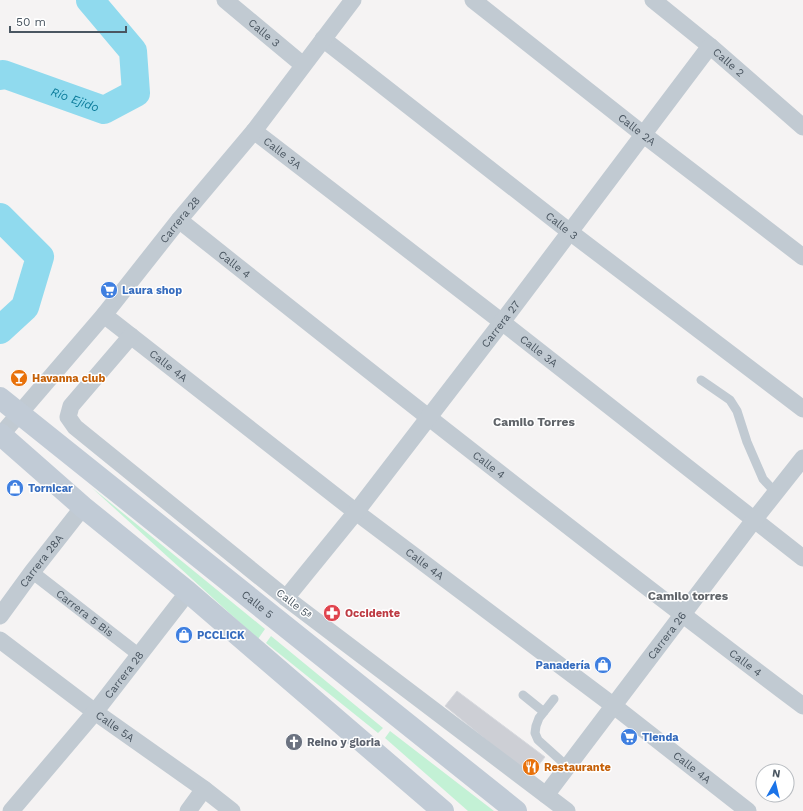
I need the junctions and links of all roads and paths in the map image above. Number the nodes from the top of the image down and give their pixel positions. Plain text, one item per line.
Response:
1 (225, 0) edge
2 (353, 0) edge
3 (473, 0) edge
4 (653, 0) edge
5 (323, 39) junction
6 (710, 46) junction
7 (303, 65) junction
8 (803, 127) edge
9 (254, 131) junction
10 (644, 135) junction
11 (179, 220) junction
12 (570, 232) junction
13 (803, 257) edge
14 (104, 315) junction
15 (502, 322) junction
16 (131, 336) junction
17 (701, 380) dead end
18 (0, 398) edge
19 (803, 409) edge
20 (20, 413) junction
21 (428, 418) junction
22 (1, 434) edge
23 (803, 458) edge
24 (776, 493) junction
25 (84, 507) junction
26 (356, 512) junction
27 (754, 520) junction
28 (803, 558) edge
29 (32, 572) junction
30 (188, 592) junction
31 (286, 598) junction
32 (683, 615) junction
33 (0, 616) edge
34 (0, 640) edge
35 (139, 655) junction
36 (523, 695) dead end
37 (554, 699) dead end
38 (614, 706) junction
39 (803, 706) edge
40 (95, 712) junction
41 (544, 712) junction
42 (568, 767) junction
43 (204, 789) junction
44 (546, 795) junction
45 (437, 809) edge
46 (11, 811) edge
47 (188, 811) edge
48 (232, 811) edge
49 (516, 811) edge
50 (567, 811) edge
51 (748, 811) edge

1 - 7 street, Calle 3
2 - 5 street, Carrera 28
3 - 10 street, Calle 2A
4 - 6 street, Calle 2
5 - 7 street, Carrera 28
5 - 12 street, Calle 3
6 - 8 street, Calle 2
6 - 10 street, Carrera 27
7 - 9 street, Carrera 28
9 - 11 street, Carrera 28
9 - 15 street, Calle 3A
10 - 12 street, Carrera 27
10 - 13 street, Calle 2A
11 - 14 street, Carrera 28
11 - 21 street, Calle 4
12 - 15 street, Carrera 27
12 - 19 street, Calle 3
14 - 16 street, Calle 4A
14 - 20 street, Carrera 28
15 - 21 street, Carrera 27
15 - 27 street, Calle 3A
16 - 26 street, Calle 4A
16 - 31 street, Calle 5ª
17 - 24 lane
18 - 20 main road, Calle 5
20 - 22 street, Carrera 28
20 - 49 main road, Calle 5
21 - 26 street, Carrera 27
21 - 32 street, Calle 4
22 - 25 main road
23 - 24 street, Carrera 26
24 - 27 street, Carrera 26
25 - 29 street, Carrera 28A
25 - 30 main road
26 - 31 street, Carrera 27
26 - 38 street, Calle 4A
27 - 28 street, Calle 3A
27 - 32 street, Carrera 26
29 - 33 street, Carrera 28A
29 - 35 street, Carrera 5 Bis
30 - 35 street, Carrera 28
30 - 45 main road
31 - 44 street, Calle 5ª
32 - 38 street, Carrera 26
32 - 39 street, Calle 4
34 - 40 street, Calle 5A
35 - 40 street, Carrera 28
36 - 41 lane
37 - 41 lane
38 - 42 street, Carrera 26
38 - 51 street, Calle 4A
40 - 43 street, Calle 5A
40 - 46 street, Carrera 28
41 - 42 lane
42 - 44 street, Carrera 26
43 - 47 street
43 - 48 street, Calle 5A
44 - 50 street, Calle 5ª

